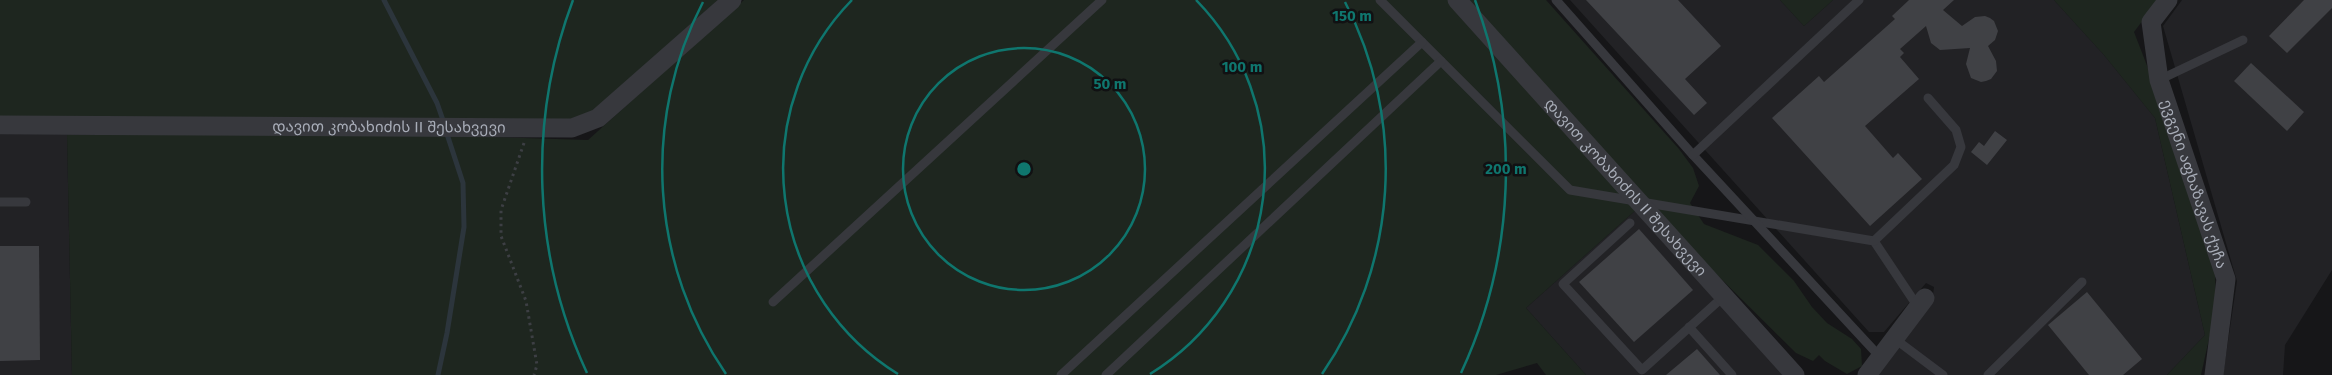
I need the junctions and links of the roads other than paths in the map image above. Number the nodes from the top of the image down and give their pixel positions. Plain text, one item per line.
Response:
1 (732, 0) edge
2 (1102, 0) edge
3 (1380, 0) edge
4 (1457, 0) edge
5 (1556, 0) edge
6 (1859, 0) edge
7 (2168, 0) edge
8 (2243, 40) dead end
9 (1422, 42) junction
10 (1440, 61) junction
11 (2159, 80) junction
12 (1928, 98) dead end
13 (0, 125) edge
14 (1694, 155) junction
15 (0, 202) edge
16 (26, 202) dead end
17 (1641, 203) junction
18 (1753, 219) junction
19 (1630, 223) dead end
20 (1874, 241) junction
21 (2082, 282) dead end
22 (1724, 296) junction
23 (773, 302) dead end
24 (1921, 303) joint
25 (1689, 327) junction
26 (1895, 338) junction
27 (1881, 358) junction
28 (1062, 375) edge
29 (1106, 375) edge
30 (1732, 375) edge
31 (1796, 375) edge
32 (1867, 375) edge
33 (1943, 375) edge
34 (1988, 375) edge
35 (2214, 375) edge

1 - 13 street, დავით კობახიძის II შესახვევი
2 - 23 lane
3 - 9 lane
4 - 17 street, დავით კობახიძის II შესახვევი
5 - 14 lane
6 - 14 lane
7 - 11 street, ევგენი აფხაზავას ქუჩა
8 - 11 lane
9 - 10 lane
9 - 28 lane
10 - 17 lane
10 - 29 lane
11 - 35 street, ევგენი აფხაზავას ქუჩა
12 - 20 lane
14 - 18 lane
15 - 16 lane
17 - 18 lane
17 - 22 street, დავით კობახიძის II შესახვევი
18 - 20 lane
18 - 27 lane
19 - 25 lane
20 - 24 lane
21 - 34 lane
22 - 25 lane
22 - 31 street, დავით კობახიძის II შესახვევი
24 - 26 street
25 - 30 lane
26 - 27 street
26 - 33 lane
27 - 32 street

